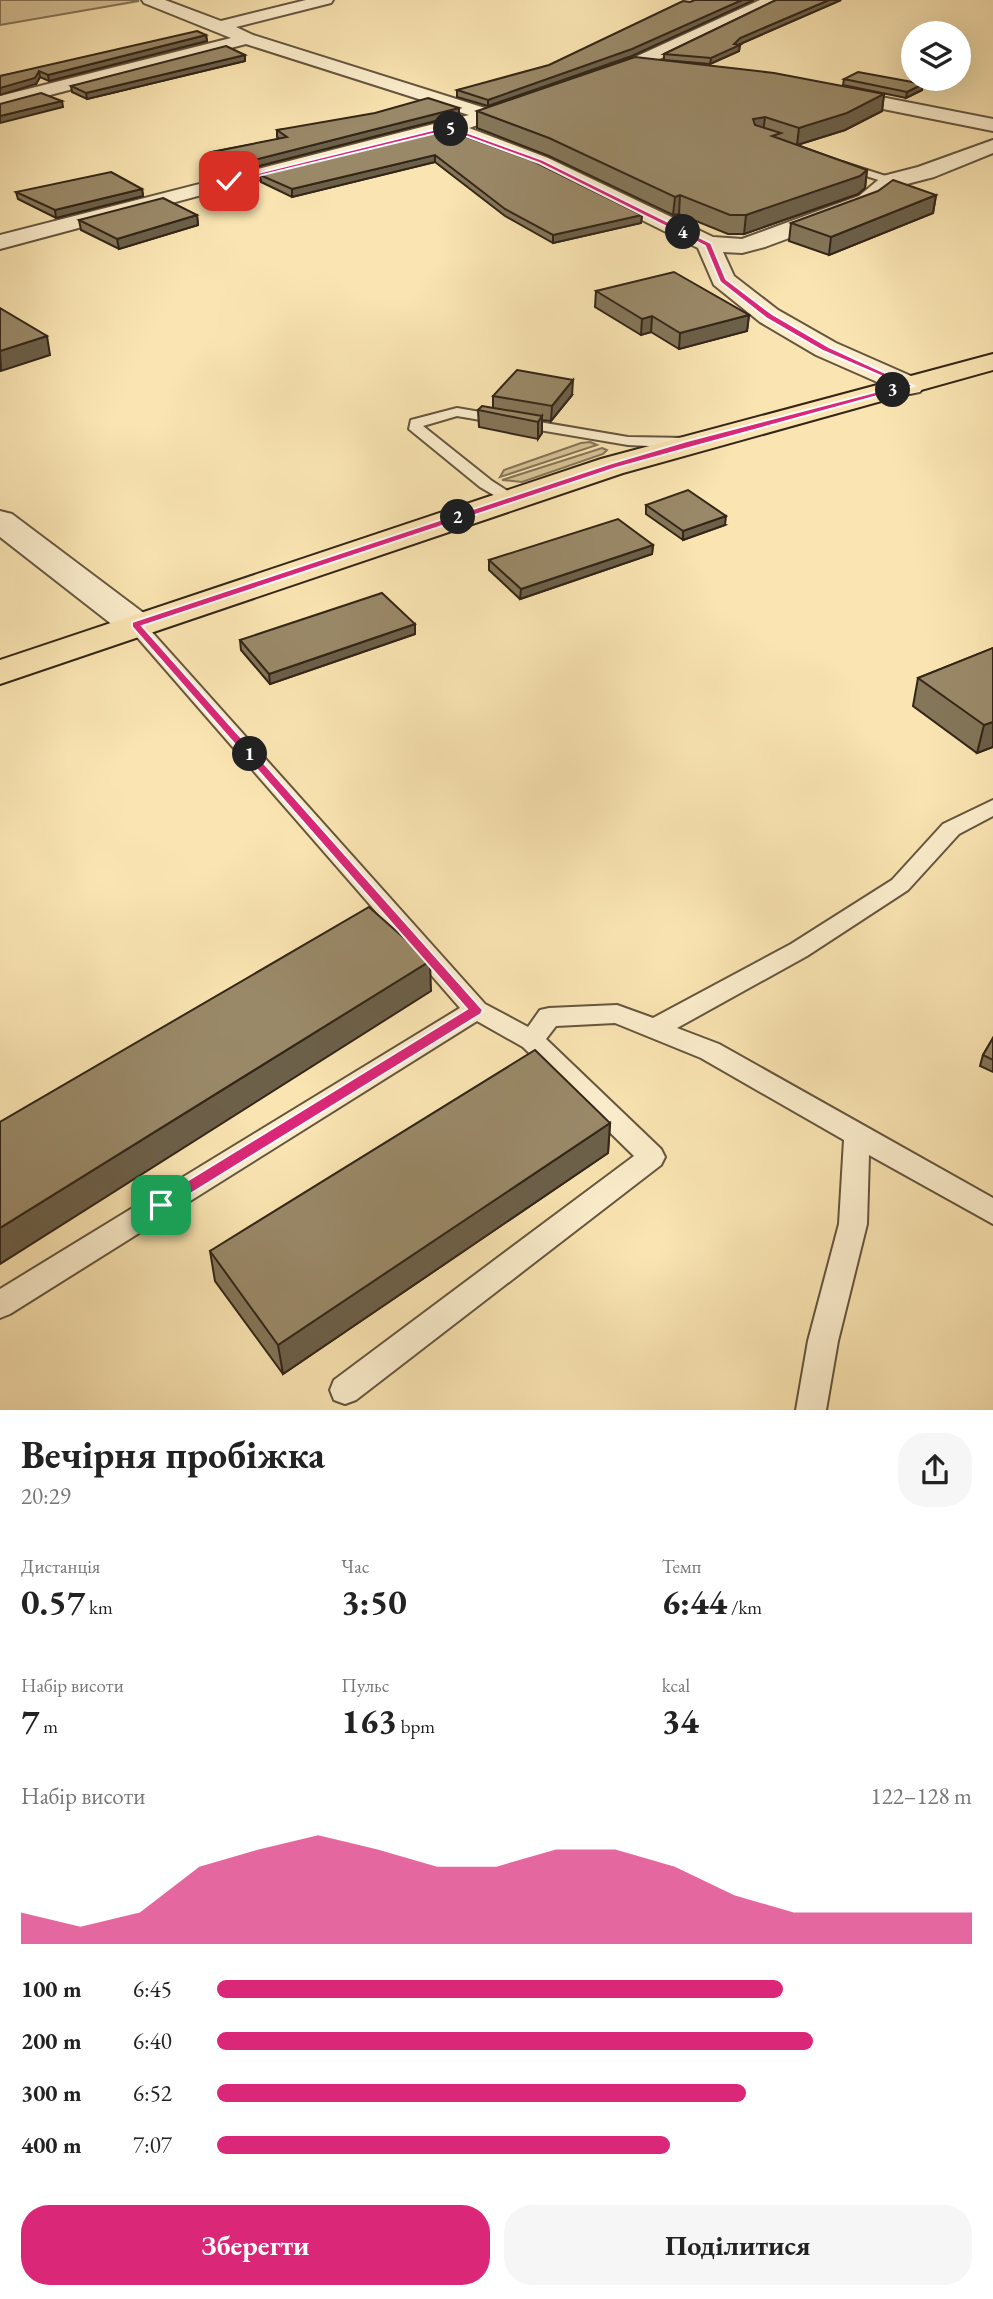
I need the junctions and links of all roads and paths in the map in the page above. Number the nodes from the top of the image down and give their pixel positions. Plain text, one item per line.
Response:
1 (150, 0) edge
2 (325, 0) edge
3 (774, 0) edge
4 (220, 26) junction
5 (247, 39) junction
6 (631, 65) junction
7 (669, 67) edge
8 (579, 83) edge
9 (807, 88) edge
10 (540, 97) edge
11 (0, 102) edge
12 (488, 115) junction
13 (993, 125) edge
14 (449, 128) junction
15 (993, 146) edge
16 (831, 161) edge
17 (891, 181) junction
18 (0, 242) edge
19 (708, 244) junction
20 (993, 362) edge
21 (910, 386) junction
22 (690, 443) junction
23 (511, 500) junction
24 (0, 521) edge
25 (136, 625) junction
26 (0, 673) edge
27 (993, 807) edge
28 (476, 1010) junction
29 (654, 1029) junction
30 (532, 1041) junction
31 (857, 1135) junction
32 (993, 1212) edge
33 (2, 1304) edge
34 (345, 1390) dead end
35 (811, 1410) edge

1 - 4 street
2 - 4 street
3 - 6 street
4 - 5 street
5 - 11 street
5 - 12 street
6 - 7 street
6 - 8 street
9 - 13 street
10 - 12 street
12 - 14 street
14 - 18 street
14 - 19 street
15 - 17 street
16 - 17 lane
17 - 19 street
19 - 21 street
20 - 21 main road
21 - 22 main road
22 - 23 main road
22 - 23 lane
23 - 25 main road
24 - 25 street
25 - 26 main road
25 - 28 lane
27 - 29 lane
28 - 30 lane
28 - 33 lane
29 - 30 lane
29 - 31 lane
30 - 34 lane
31 - 32 lane
31 - 35 lane

